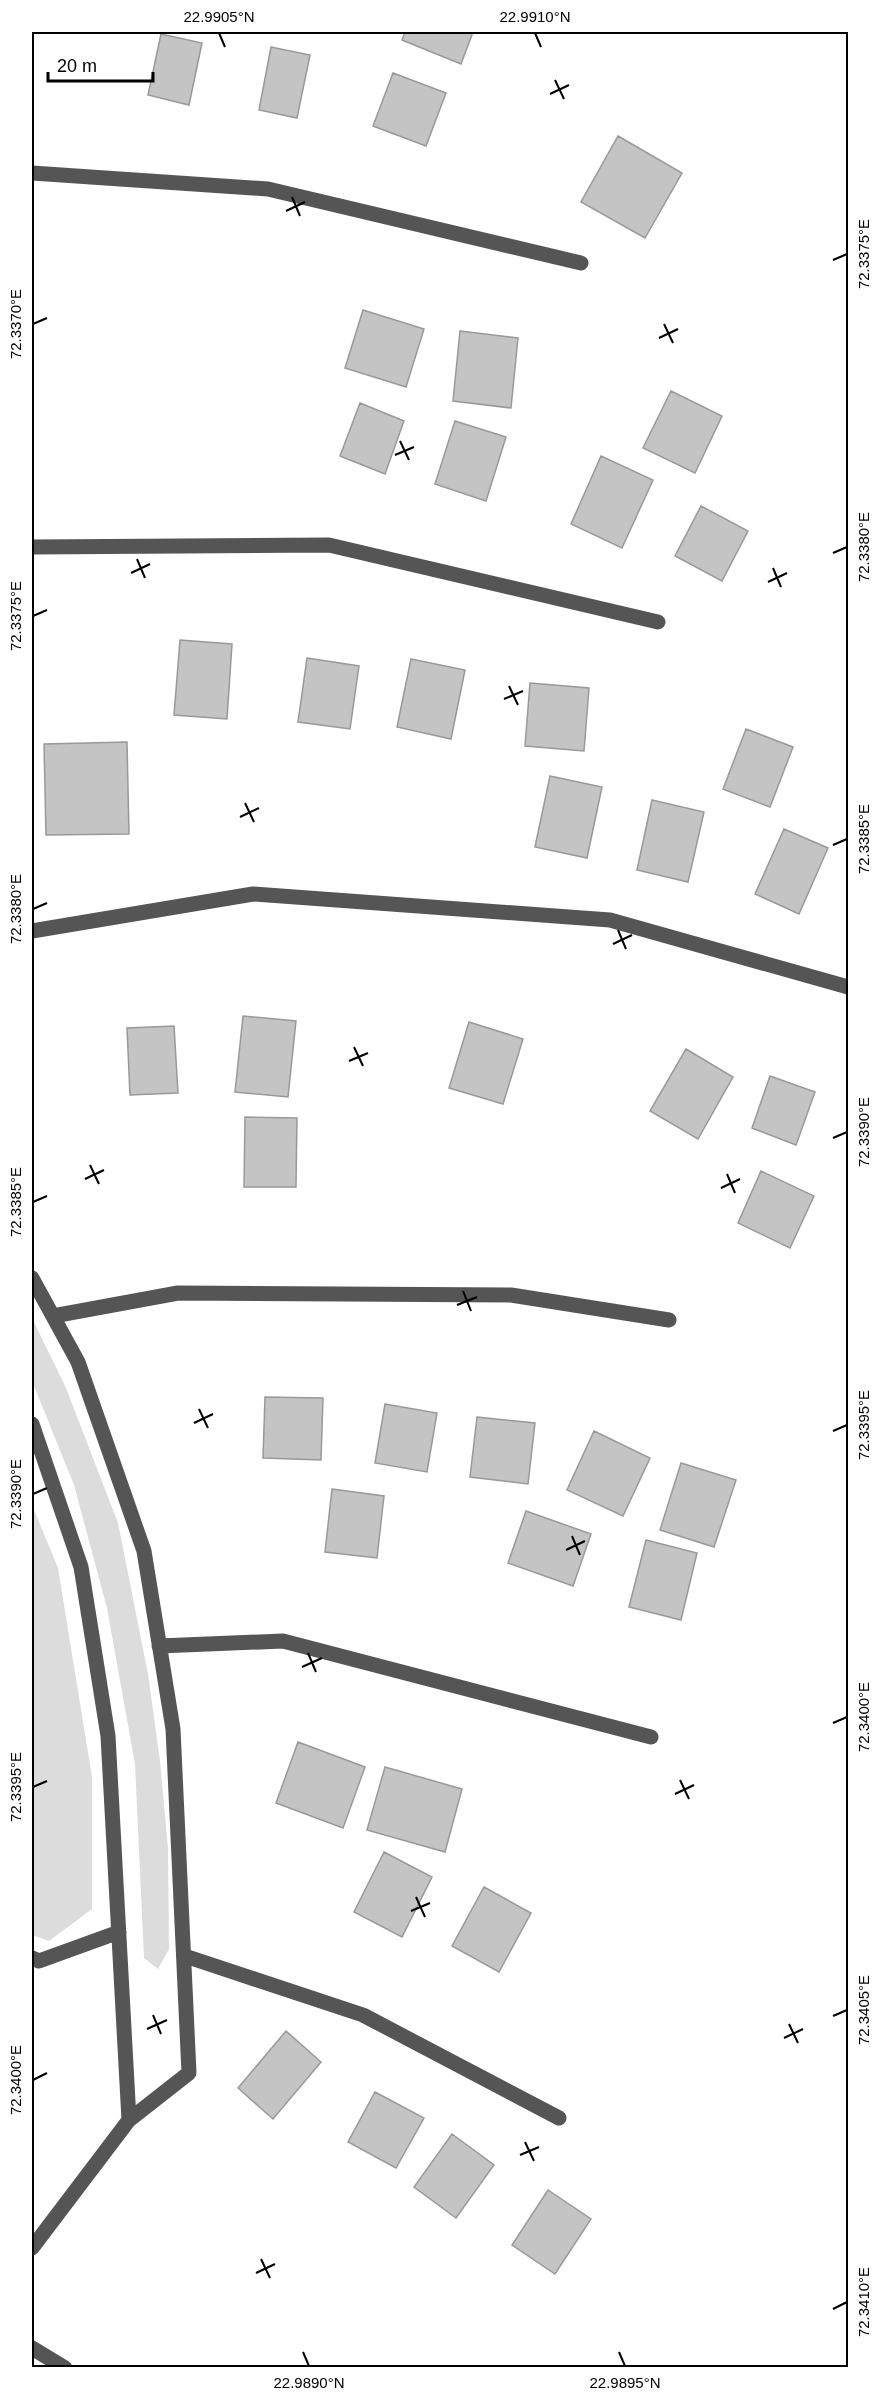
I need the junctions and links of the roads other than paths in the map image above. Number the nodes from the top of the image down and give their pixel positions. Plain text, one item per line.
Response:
1 (32, 173) edge
2 (581, 263) dead end
3 (32, 546) edge
4 (658, 622) dead end
5 (32, 931) edge
6 (849, 987) edge
7 (32, 1278) edge
8 (53, 1316) junction
9 (669, 1320) dead end
10 (32, 1424) edge
11 (159, 1646) junction
12 (651, 1737) dead end
13 (119, 1932) junction
14 (185, 1956) junction
15 (32, 1958) edge
16 (559, 2118) dead end
17 (129, 2120) junction
18 (32, 2248) edge
19 (32, 2348) edge
20 (65, 2367) edge

1 - 2 street
3 - 4 street
5 - 6 street
7 - 8 street
8 - 9 street
8 - 11 street
10 - 13 street
11 - 12 street
11 - 14 street
13 - 15 street
13 - 17 street
14 - 16 street
14 - 17 street
17 - 18 street
19 - 20 street

